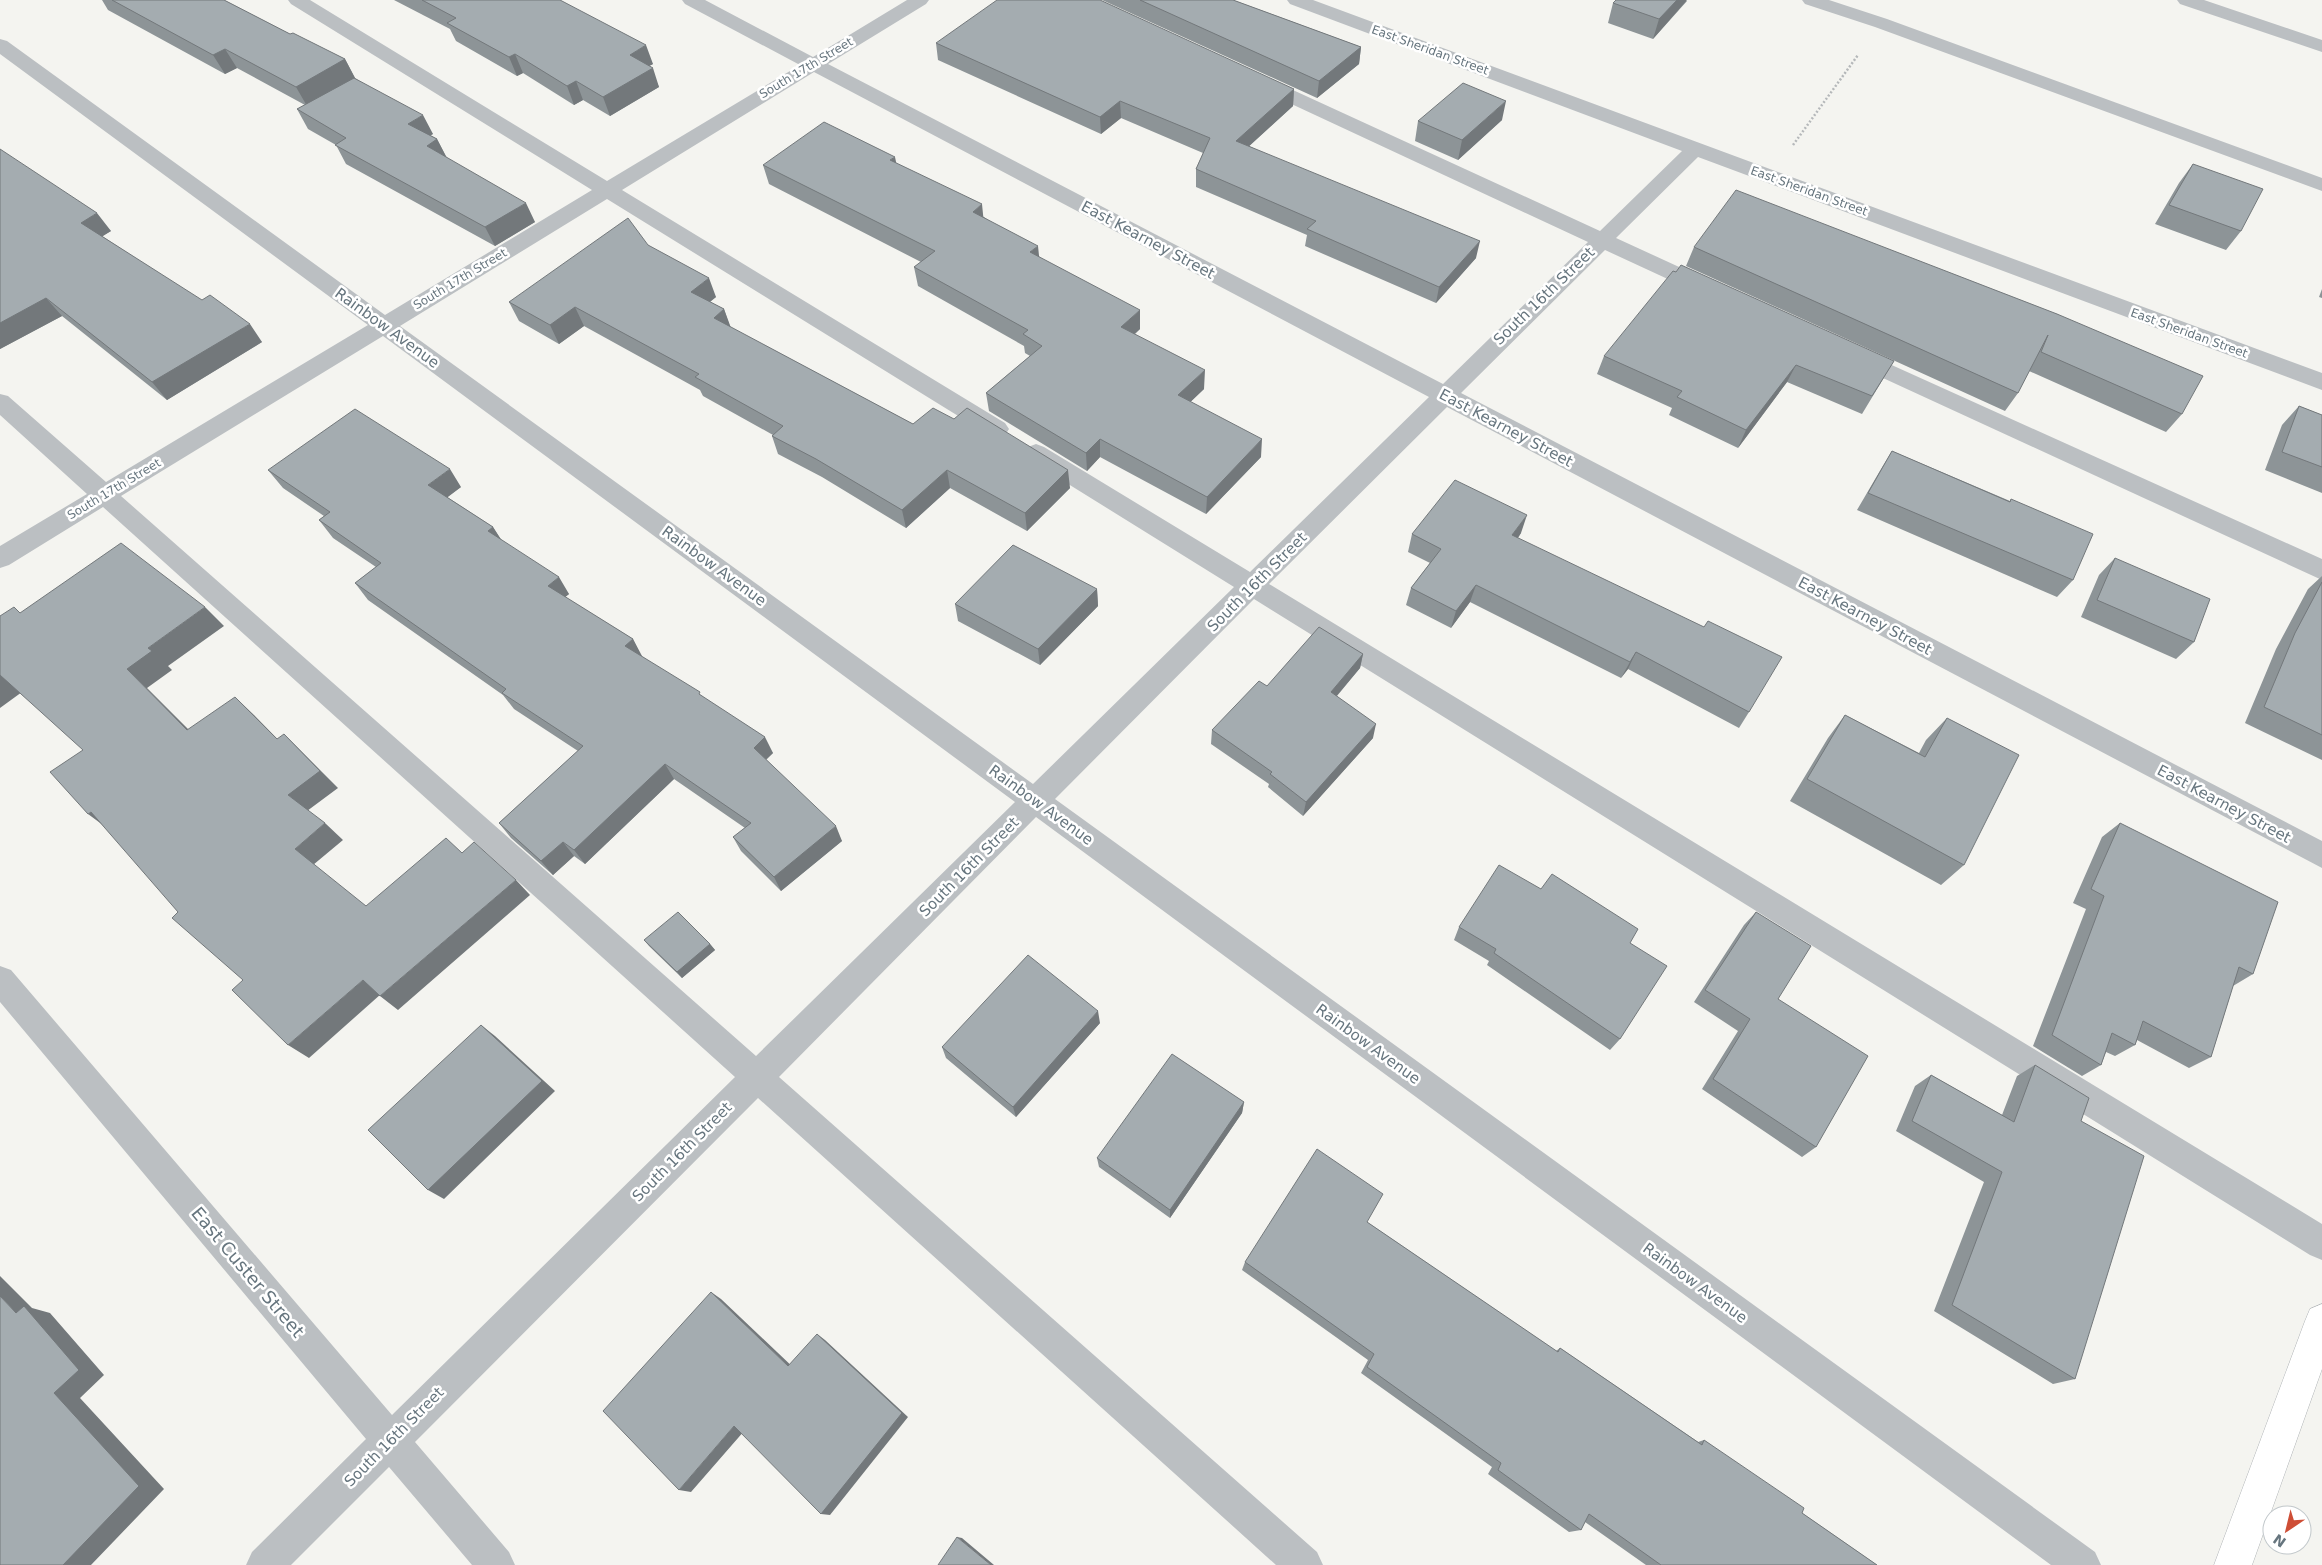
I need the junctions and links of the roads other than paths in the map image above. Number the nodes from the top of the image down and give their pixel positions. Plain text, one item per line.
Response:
1 (297, 0) edge
2 (691, 0) edge
3 (920, 0) edge
4 (1296, 0) edge
5 (1811, 0) edge
6 (2186, 0) edge
7 (0, 45) edge
8 (2322, 46) edge
9 (812, 64) junction
10 (1244, 74) edge
11 (1695, 149) junction
12 (2322, 185) edge
13 (607, 190) junction
14 (1602, 240) junction
15 (1728, 298) edge
16 (384, 325) junction
17 (1836, 347) edge
18 (2322, 382) edge
19 (1443, 394) junction
20 (0, 402) edge
21 (103, 495) junction
22 (0, 558) edge
23 (2322, 570) edge
24 (1253, 586) junction
25 (1035, 801) junction
26 (2322, 855) edge
27 (0, 980) edge
28 (757, 1078) junction
29 (2322, 1244) edge
30 (2322, 1321) edge
31 (391, 1441) junction
32 (266, 1565) edge
33 (496, 1565) edge
34 (1304, 1565) edge
35 (2082, 1565) edge
36 (2234, 1565) edge

1 - 13 street
2 - 9 street, East Kearney Street
3 - 9 street, South 17th Street
4 - 11 street, East Sheridan Street
5 - 12 street
6 - 8 street
7 - 16 street, Rainbow Avenue
9 - 13 street, South 17th Street
9 - 19 street, East Kearney Street
10 - 14 street
11 - 14 street, South 16th Street
11 - 18 street, East Sheridan Street
13 - 16 street, South 17th Street
13 - 24 street
14 - 15 street
14 - 19 street, South 16th Street
16 - 21 street, South 17th Street
16 - 25 street, Rainbow Avenue
17 - 23 street
19 - 24 street, South 16th Street
19 - 26 street, East Kearney Street
20 - 21 street
21 - 22 street, South 17th Street
21 - 28 street
24 - 25 street, South 16th Street
24 - 29 street
25 - 28 street, South 16th Street
25 - 35 street, Rainbow Avenue
27 - 31 street, East Custer Street
28 - 31 street, South 16th Street
28 - 34 street
30 - 36 main road
31 - 32 street, South 16th Street
31 - 33 street, East Custer Street

